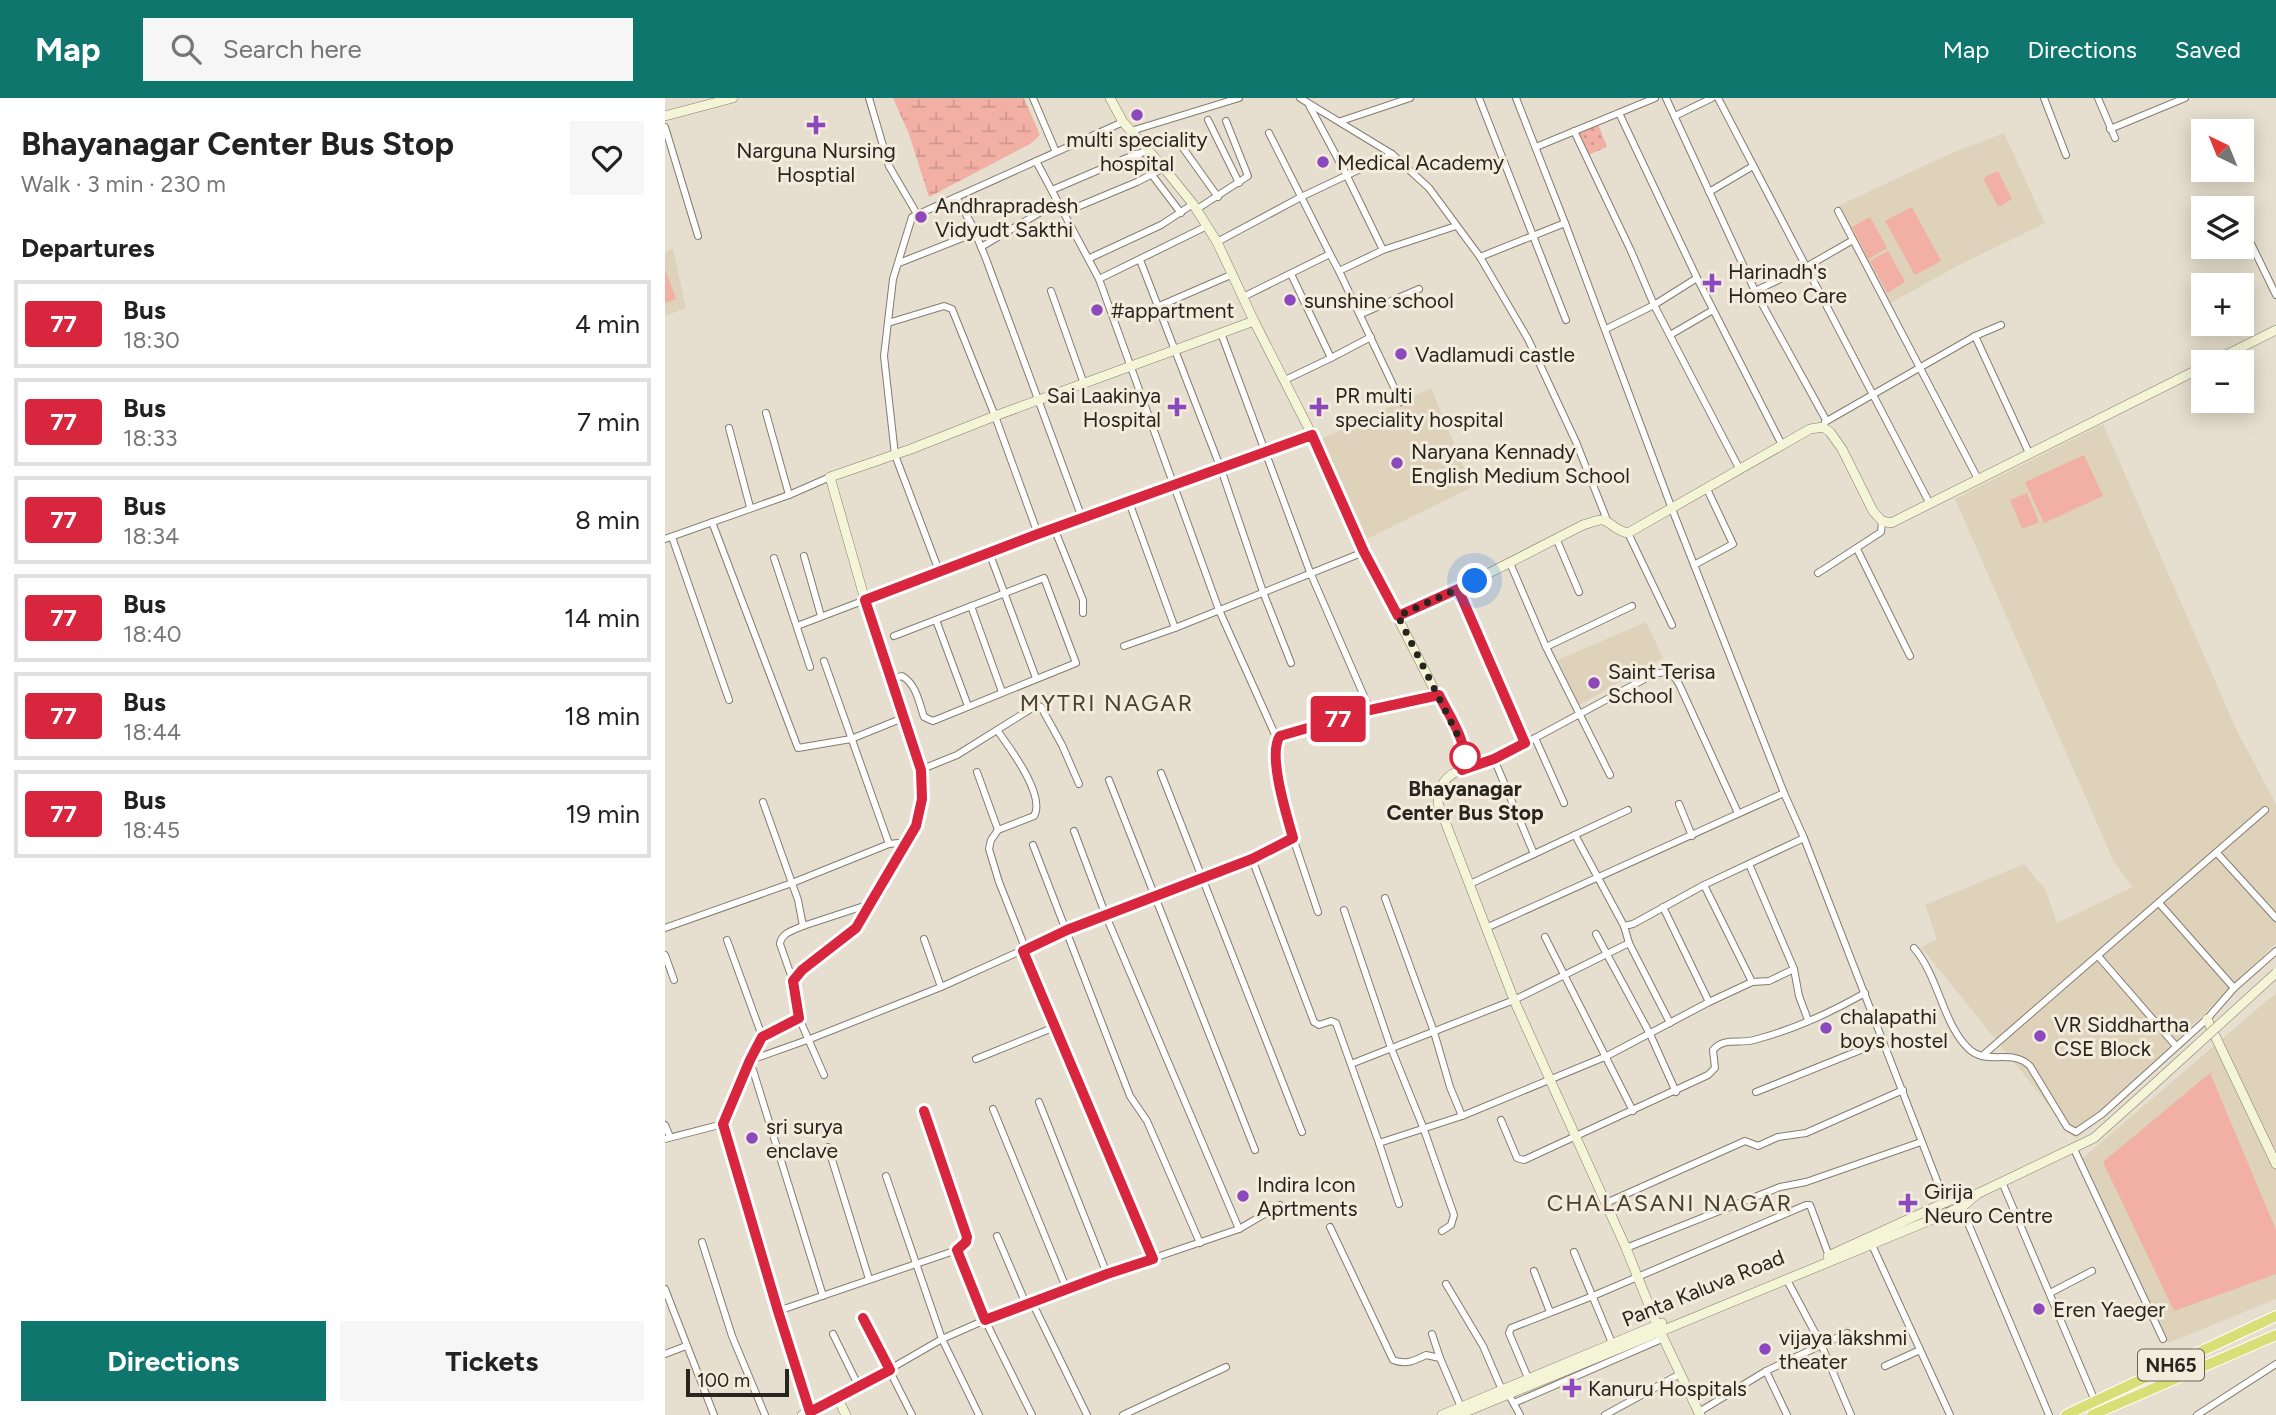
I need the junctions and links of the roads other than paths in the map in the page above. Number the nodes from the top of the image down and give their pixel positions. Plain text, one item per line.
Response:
1 (733, 98) edge
2 (869, 98) edge
3 (1033, 98) edge
4 (1110, 98) edge
5 (1239, 98) edge
6 (1300, 98) edge
7 (1410, 98) edge
8 (1479, 98) edge
9 (1516, 98) edge
10 (1655, 98) edge
11 (1666, 98) edge
12 (1712, 98) edge
13 (1718, 98) edge
14 (2044, 98) edge
15 (2098, 98) edge
16 (2185, 98) edge
17 (1214, 102) edge
18 (1309, 104) junction
19 (1619, 113) junction
20 (665, 116) edge
21 (1675, 117) junction
22 (1208, 120) dead end
23 (1226, 121) dead end
24 (1341, 121) junction
25 (1123, 122) junction
26 (665, 127) edge
27 (2111, 129) junction
28 (1131, 131) junction
29 (1574, 131) junction
30 (1269, 133) dead end
31 (2115, 138) dead end
32 (1178, 141) dead end
33 (1536, 147) junction
34 (1150, 151) junction
35 (1055, 152) junction
36 (1136, 154) junction
37 (1392, 154) junction
38 (2066, 155) dead end
39 (1036, 161) junction
40 (1753, 166) junction
41 (1164, 168) junction
42 (1151, 173) junction
43 (1346, 174) junction
44 (1239, 183) junction
45 (1052, 190) junction
46 (1709, 192) junction
47 (956, 197) junction
48 (1218, 197) junction
49 (1301, 197) junction
50 (1058, 202) junction
51 (1189, 209) junction
52 (1838, 211) dead end
53 (1065, 212) junction
54 (917, 214) junction
55 (1565, 223) junction
56 (1207, 226) junction
57 (1456, 226) junction
58 (975, 233) junction
59 (698, 236) dead end
60 (1532, 236) junction
61 (1853, 240) junction
62 (1217, 242) junction
63 (981, 247) junction
64 (1383, 250) junction
65 (2254, 250) edge
66 (1330, 254) junction
67 (1480, 257) junction
68 (1090, 258) junction
69 (1140, 260) junction
70 (899, 263) junction
71 (1806, 267) junction
72 (1339, 271) junction
73 (1291, 274) junction
74 (1233, 275) junction
75 (1697, 278) junction
76 (1099, 279) junction
77 (1419, 289) dead end
78 (1051, 291) dead end
79 (1755, 291) junction
80 (2276, 295) edge
81 (1243, 297) junction
82 (1654, 305) junction
83 (1157, 307) junction
84 (1713, 310) junction
85 (1361, 314) junction
86 (1566, 320) dead end
87 (1254, 321) junction
88 (888, 323) junction
89 (2001, 325) dead end
90 (1606, 329) junction
91 (2276, 330) edge
92 (1221, 333) junction
93 (1670, 335) junction
94 (1975, 336) junction
95 (1371, 337) junction
96 (2236, 350) edge
97 (1175, 351) junction
98 (1331, 358) junction
99 (1131, 366) junction
100 (1919, 368) junction
101 (2191, 373) edge
102 (1285, 380) junction
103 (1084, 384) junction
104 (1871, 395) junction
105 (1040, 401) junction
106 (1401, 402) dead end
107 (766, 413) dead end
108 (995, 416) junction
109 (1824, 424) junction
110 (730, 428) dead end
111 (1312, 435) junction
112 (1782, 445) junction
113 (1265, 453) junction
114 (2029, 453) junction
115 (895, 455) junction
116 (1221, 469) junction
117 (1740, 470) junction
118 (830, 477) junction
119 (1978, 479) junction
120 (1175, 485) junction
121 (1707, 489) junction
122 (789, 495) junction
123 (1129, 502) junction
124 (1930, 504) junction
125 (750, 507) junction
126 (1672, 509) junction
127 (1082, 519) junction
128 (1607, 520) junction
129 (1882, 521) junction
130 (712, 522) junction
131 (1053, 528) junction
132 (1628, 533) junction
133 (1038, 534) junction
134 (668, 538) edge
135 (1556, 538) junction
136 (1857, 549) junction
137 (1364, 552) junction
138 (989, 553) junction
139 (804, 556) dead end
140 (774, 558) dead end
141 (1510, 564) junction
142 (1694, 565) junction
143 (939, 571) junction
144 (1310, 572) junction
145 (1818, 573) dead end
146 (1458, 589) junction
147 (1263, 592) junction
148 (1579, 592) dead end
149 (1004, 593) junction
150 (865, 600) junction
151 (971, 606) junction
152 (1632, 606) dead end
153 (1219, 610) junction
154 (1083, 612) dead end
155 (821, 616) junction
156 (1398, 616) junction
157 (936, 620) junction
158 (1672, 625) dead end
159 (797, 626) junction
160 (1175, 628) junction
161 (894, 636) dead end
162 (1124, 646) dead end
163 (1546, 647) junction
164 (1910, 656) dead end
165 (824, 661) dead end
166 (1291, 663) dead end
167 (810, 667) dead end
168 (1036, 678) junction
169 (891, 680) junction
170 (1002, 692) junction
171 (1439, 695) junction
172 (729, 700) dead end
173 (968, 706) junction
174 (1370, 710) junction
175 (1580, 714) junction
176 (903, 718) junction
177 (997, 730) junction
178 (851, 738) junction
179 (1535, 738) junction
180 (1277, 739) junction
181 (1525, 743) junction
182 (1494, 759) junction
183 (921, 770) junction
184 (1462, 770) junction
185 (977, 772) dead end
186 (1161, 773) dead end
187 (1610, 775) dead end
188 (1109, 780) dead end
189 (1079, 784) dead end
190 (1784, 793) junction
191 (764, 802) dead end
192 (1564, 803) dead end
193 (1679, 804) dead end
194 (1628, 810) dead end
195 (2265, 810) dead end
196 (1738, 813) junction
197 (998, 831) junction
198 (1074, 831) dead end
199 (1575, 835) junction
200 (1692, 835) junction
201 (1293, 838) junction
202 (1804, 838) junction
203 (908, 842) junction
204 (889, 844) junction
205 (1033, 845) dead end
206 (2217, 853) junction
207 (1534, 854) junction
208 (1252, 859) junction
209 (1749, 864) junction
210 (1203, 877) junction
211 (1597, 877) junction
212 (792, 883) junction
213 (1470, 884) junction
214 (1704, 886) junction
215 (1156, 895) junction
216 (1385, 898) dead end
217 (2159, 903) junction
218 (870, 904) junction
219 (1663, 907) junction
220 (1344, 909) dead end
221 (1318, 912) dead end
222 (1106, 916) junction
223 (2276, 918) edge
224 (803, 926) junction
225 (1624, 926) junction
226 (665, 928) edge
227 (1486, 928) junction
228 (1067, 930) junction
229 (1596, 934) dead end
230 (1545, 937) dead end
231 (925, 939) dead end
232 (727, 940) dead end
233 (1629, 943) junction
234 (1914, 948) dead end
235 (1025, 950) junction
236 (2276, 951) edge
237 (665, 955) edge
238 (1607, 955) junction
239 (2098, 956) junction
240 (1794, 969) junction
241 (2276, 973) edge
242 (1564, 974) junction
243 (674, 981) dead end
244 (793, 981) junction
245 (1752, 982) junction
246 (941, 987) junction
247 (2234, 988) junction
248 (1865, 993) junction
249 (1514, 1000) junction
250 (1709, 1002) junction
251 (799, 1018) junction
252 (2207, 1018) junction
253 (1808, 1020) junction
254 (1670, 1023) junction
255 (1055, 1027) junction
256 (1434, 1032) junction
257 (1650, 1034) junction
258 (762, 1037) junction
259 (810, 1039) junction
260 (1883, 1041) junction
261 (2176, 1046) junction
262 (1391, 1048) junction
263 (1607, 1056) junction
264 (1982, 1056) junction
265 (976, 1059) dead end
266 (749, 1063) junction
267 (1351, 1064) junction
268 (824, 1075) dead end
269 (1550, 1079) junction
270 (1903, 1090) junction
271 (1676, 1091) junction
272 (1756, 1092) dead end
273 (1039, 1102) dead end
274 (993, 1110) dead end
275 (924, 1111) dead end
276 (1633, 1111) junction
277 (1462, 1116) junction
278 (1501, 1120) dead end
279 (723, 1124) junction
280 (665, 1125) edge
281 (1423, 1127) junction
282 (1302, 1132) dead end
283 (1576, 1137) junction
284 (667, 1138) edge
285 (1921, 1142) junction
286 (1379, 1143) junction
287 (828, 1147) dead end
288 (2074, 1149) junction
289 (1255, 1150) dead end
290 (2276, 1164) edge
291 (886, 1176) dead end
292 (2002, 1182) junction
293 (1977, 1194) junction
294 (1957, 1197) junction
295 (1606, 1203) junction
296 (1399, 1204) dead end
297 (1280, 1205) dead end
298 (1947, 1207) junction
299 (1962, 1207) junction
300 (1330, 1227) dead end
301 (1239, 1229) junction
302 (1442, 1231) dead end
303 (997, 1236) dead end
304 (702, 1242) dead end
305 (1200, 1243) junction
306 (1873, 1245) junction
307 (1626, 1248) junction
308 (957, 1250) junction
309 (1574, 1252) dead end
310 (1829, 1256) junction
311 (1153, 1259) junction
312 (918, 1264) junction
313 (1534, 1271) dead end
314 (2092, 1272) dead end
315 (1107, 1274) junction
316 (1638, 1276) junction
317 (869, 1279) junction
318 (1787, 1280) junction
319 (1446, 1284) dead end
320 (665, 1289) edge
321 (1067, 1290) junction
322 (2050, 1293) junction
323 (823, 1296) junction
324 (1593, 1296) junction
325 (1029, 1303) junction
326 (778, 1311) junction
327 (1550, 1312) junction
328 (2276, 1317) edge
329 (863, 1318) dead end
330 (985, 1320) junction
331 (1660, 1331) junction
332 (1847, 1333) dead end
333 (832, 1334) dead end
334 (1432, 1334) dead end
335 (2276, 1335) edge
336 (942, 1339) junction
337 (2163, 1339) dead end
338 (1612, 1343) junction
339 (1821, 1344) junction
340 (686, 1346) junction
341 (1920, 1350) junction
342 (665, 1354) edge
343 (1440, 1358) junction
344 (2276, 1364) edge
345 (1885, 1366) dead end
346 (1226, 1367) dead end
347 (890, 1370) junction
348 (1766, 1371) junction
349 (1680, 1374) junction
350 (1528, 1378) junction
351 (859, 1387) junction
352 (1509, 1396) junction
353 (838, 1399) junction
354 (2095, 1401) junction
355 (1460, 1411) edge
356 (808, 1414) edge
357 (1699, 1414) edge
358 (714, 1415) edge
359 (765, 1415) edge
360 (846, 1415) edge
361 (912, 1415) edge
362 (979, 1415) edge
363 (1032, 1415) edge
364 (1087, 1415) edge
365 (1123, 1415) edge
366 (1442, 1415) edge
367 (1520, 1415) edge
368 (1605, 1415) edge
369 (1787, 1415) edge
370 (1851, 1415) edge
371 (1950, 1415) edge
372 (2049, 1415) edge
373 (2066, 1415) edge
374 (2092, 1415) edge
375 (2197, 1415) edge

1 - 20 street
2 - 54 street
3 - 35 street
4 - 25 street
5 - 17 street
6 - 18 street
7 - 24 street
8 - 60 street
9 - 33 street
10 - 19 street
11 - 21 street
12 - 21 street
13 - 40 street
14 - 38 street
15 - 27 street
16 - 27 street
17 - 28 street
18 - 24 street
18 - 43 street
19 - 29 street
19 - 75 street
21 - 46 street
22 - 44 street
23 - 44 street
24 - 37 street
25 - 28 street
25 - 35 street
26 - 59 street
27 - 31 street
28 - 34 street
29 - 33 street
29 - 82 street
30 - 49 street
32 - 48 street
33 - 55 street
34 - 36 street
34 - 41 street
35 - 39 street
36 - 42 street
36 - 45 street
37 - 43 street
37 - 57 street
39 - 45 street
39 - 47 street
40 - 46 street
40 - 71 street
41 - 42 street
41 - 51 street
42 - 51 street
42 - 53 street
43 - 49 street
43 - 64 street
44 - 48 street
45 - 50 street
46 - 79 street
47 - 54 street
47 - 58 street
48 - 51 street
49 - 62 street
49 - 66 street
50 - 53 street
50 - 63 street
51 - 56 street
51 - 68 street
52 - 61 street
53 - 68 street
54 - 70 street
55 - 60 street
55 - 90 street
56 - 62 street
56 - 69 street
57 - 64 street
57 - 67 street
58 - 63 street
58 - 70 street
60 - 67 street
60 - 86 street
61 - 71 street
61 - 100 street
62 - 74 street
63 - 105 street
64 - 72 street
65 - 80 street
66 - 72 street
66 - 73 street
67 - 128 street
68 - 76 street
69 - 76 street
69 - 83 street
70 - 88 street
71 - 79 street
71 - 104 street
72 - 85 street
73 - 81 street
73 - 98 street
74 - 81 street
74 - 83 street
75 - 82 street
75 - 84 street
76 - 99 street
77 - 85 street
78 - 103 street
79 - 109 street
81 - 87 street
82 - 90 street
82 - 93 street
83 - 97 street
84 - 93 street
84 - 112 street
85 - 95 street
87 - 92 street
87 - 102 street
88 - 108 street
88 - 115 street
89 - 94 street
90 - 126 street
91 - 96 street
92 - 97 street
92 - 113 street
93 - 117 street
94 - 100 street
94 - 114 street
95 - 98 street
95 - 106 street
97 - 99 street
97 - 116 street
98 - 102 street
99 - 103 street
99 - 120 street
100 - 104 street
100 - 119 street
101 - 114 street
102 - 111 street
103 - 105 street
104 - 109 street
104 - 124 street
105 - 108 street
105 - 127 street
107 - 122 street
108 - 115 street
108 - 133 street
109 - 112 street
109 - 129 street
110 - 125 street
111 - 113 street
111 - 137 street
112 - 117 street
113 - 116 street
113 - 144 street
114 - 119 street
115 - 118 street
115 - 143 street
116 - 120 street
116 - 147 street
117 - 121 street
118 - 122 street
118 - 150 street
119 - 124 street
120 - 123 street
120 - 153 street
121 - 126 street
121 - 142 street
122 - 125 street
123 - 127 street
123 - 160 street
124 - 129 street
125 - 130 street
126 - 132 street
126 - 142 street
127 - 131 street
128 - 132 street
128 - 135 street
129 - 136 street
130 - 134 street
130 - 178 street
131 - 133 street
131 - 154 street
132 - 158 street
133 - 138 street
134 - 172 street
135 - 141 street
135 - 148 street
136 - 145 street
136 - 164 street
137 - 144 street
137 - 156 street
138 - 143 street
138 - 149 street
139 - 155 street
140 - 159 street
141 - 146 street
141 - 163 street
142 - 190 street
143 - 150 street
144 - 147 street
144 - 174 street
146 - 156 street
146 - 181 street
147 - 153 street
147 - 166 street
149 - 151 street
149 - 168 street
149 - 168 street
150 - 155 street
150 - 169 street
151 - 157 street
151 - 170 street
152 - 163 street
153 - 160 street
153 - 180 street
155 - 159 street
156 - 171 street
157 - 161 street
157 - 173 street
159 - 167 street
160 - 162 street
163 - 175 street
165 - 178 street
168 - 170 street
169 - 173 street
169 - 176 street
170 - 173 street
171 - 174 street
171 - 184 street
174 - 180 street
175 - 179 street
175 - 187 street
175 - 196 street
176 - 178 street
176 - 183 street
177 - 183 street
177 - 189 street
177 - 197 street
178 - 204 street
179 - 181 street
179 - 192 street
180 - 201 street
181 - 182 street
182 - 184 street
182 - 207 street
183 - 203 street
184 - 213 street
185 - 197 street
186 - 210 street
188 - 215 street
190 - 196 street
190 - 202 street
191 - 212 street
193 - 200 street
194 - 199 street
195 - 206 street
196 - 200 street
197 - 235 street
198 - 222 street
199 - 207 street
199 - 211 street
200 - 211 street
201 - 208 street
201 - 221 street
202 - 209 street
202 - 248 street
203 - 204 street
203 - 218 street
204 - 212 street
205 - 228 street
206 - 217 street
206 - 223 street
207 - 213 street
208 - 210 street
208 - 267 street
209 - 214 street
209 - 240 street
210 - 215 street
210 - 282 street
211 - 225 street
211 - 227 street
212 - 224 street
212 - 226 street
213 - 227 street
214 - 219 street
214 - 245 street
215 - 222 street
215 - 289 street
216 - 256 street
217 - 239 street
217 - 247 street
218 - 224 street
218 - 244 street
219 - 225 street
219 - 250 street
220 - 262 street
222 - 228 street
222 - 301 street
224 - 244 street
225 - 233 street
227 - 249 street
228 - 235 street
228 - 305 street
229 - 238 street
230 - 242 street
231 - 246 street
232 - 258 street
233 - 238 street
233 - 254 street
234 - 264 street
235 - 246 street
235 - 255 street
236 - 247 street
237 - 243 street
238 - 242 street
238 - 257 street
239 - 261 street
239 - 264 street
240 - 245 street
240 - 253 street
241 - 288 street, Panta Kaluva Road, bridge
242 - 249 street
242 - 263 street
244 - 251 street
245 - 250 street
246 - 259 street
247 - 252 street
248 - 253 street
248 - 260 street
249 - 256 street
249 - 269 street
250 - 254 street
251 - 258 street
251 - 259 street
252 - 261 street
252 - 290 street
253 - 271 street
254 - 257 street
255 - 265 street
255 - 311 street
256 - 262 street
256 - 277 street
257 - 263 street
257 - 271 street
258 - 266 street
259 - 266 street
259 - 268 street
260 - 270 street
260 - 272 street
261 - 264 street
262 - 267 street
262 - 281 street
263 - 269 street
263 - 276 street
266 - 279 street
266 - 323 street
267 - 286 street
269 - 277 street
269 - 283 street
270 - 285 street
270 - 295 street
271 - 276 street
273 - 315 street
274 - 321 street
275 - 308 street
276 - 283 street
277 - 281 street
278 - 283 street
279 - 284 street
279 - 326 street
280 - 284 street
281 - 286 street
281 - 302 street
283 - 295 street
285 - 298 street
285 - 307 street
286 - 296 street
287 - 317 street
288 - 292 street, Panta Kaluva Road
288 - 337 street
291 - 312 street
292 - 293 street, Panta Kaluva Road
292 - 322 street
293 - 294 street, Panta Kaluva Road
293 - 299 street, Panta Kaluva Road
294 - 298 street, Panta Kaluva Road
294 - 299 street
295 - 307 street
297 - 301 street
298 - 299 street, Panta Kaluva Road
298 - 306 street, Panta Kaluva Road
298 - 310 street, Panta Kaluva Road
299 - 372 street
300 - 343 street
301 - 305 street
303 - 325 street
304 - 359 street
305 - 311 street
306 - 318 street, Panta Kaluva Road
306 - 341 street
307 - 316 street
308 - 312 street
308 - 330 street
309 - 324 street
310 - 316 street
310 - 331 street, Panta Kaluva Road
311 - 315 street
312 - 317 street
312 - 336 street
313 - 327 street
314 - 322 street
315 - 321 street
316 - 324 street
316 - 331 street
317 - 323 street
318 - 331 street, Panta Kaluva Road
318 - 339 street
319 - 352 street
320 - 340 street
321 - 325 street
322 - 354 street
323 - 326 street
324 - 327 street
324 - 338 street
325 - 330 street
325 - 364 street
326 - 356 street
327 - 350 street
328 - 354 highway, NH65
329 - 347 street
330 - 336 street
330 - 363 street
331 - 338 street, Panta Kaluva Road
331 - 349 street
331 - 352 street, Panta Kaluva Road
332 - 339 street
333 - 351 street
334 - 343 street
335 - 374 highway, NH65
336 - 347 street
336 - 362 street
338 - 350 street, Panta Kaluva Road
339 - 348 street
339 - 370 street
340 - 342 street
340 - 358 street
341 - 345 street
341 - 371 street
343 - 355 street
344 - 375 street
346 - 365 street
347 - 351 street
347 - 361 street
348 - 357 street
348 - 369 street
349 - 357 street
349 - 368 street
350 - 352 street, Panta Kaluva Road
351 - 353 street
352 - 355 street, Panta Kaluva Road
352 - 367 street
353 - 356 street
353 - 360 street
354 - 373 highway, NH65
355 - 366 street, Panta Kaluva Road

